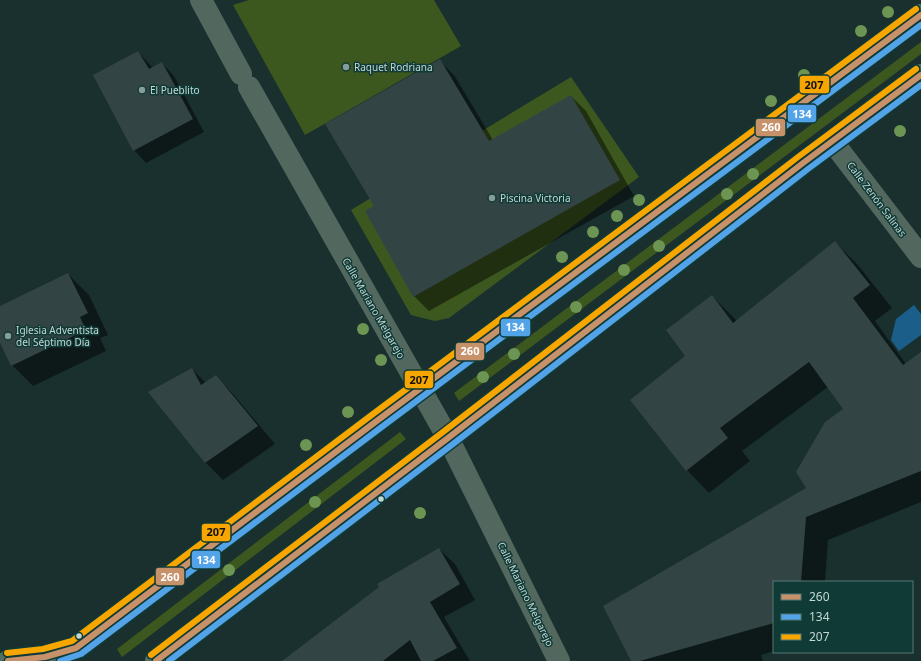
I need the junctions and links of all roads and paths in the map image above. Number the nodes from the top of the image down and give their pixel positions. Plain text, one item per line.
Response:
1 (201, 0) edge
2 (921, 15) edge
3 (921, 75) edge
4 (832, 141) junction
5 (921, 257) edge
6 (420, 388) junction
7 (448, 438) junction
8 (0, 660) edge
9 (3, 661) edge
10 (8, 661) edge
11 (156, 661) edge
12 (558, 661) edge

1 - 6 street, Calle Mariano Melgarejo
2 - 6 main road
3 - 4 main road
4 - 5 street, Calle Zenón Salinas
4 - 7 main road
6 - 7 street, Calle Mariano Melgarejo
6 - 10 main road
7 - 11 main road
7 - 12 street, Calle Mariano Melgarejo
8 - 9 main road

